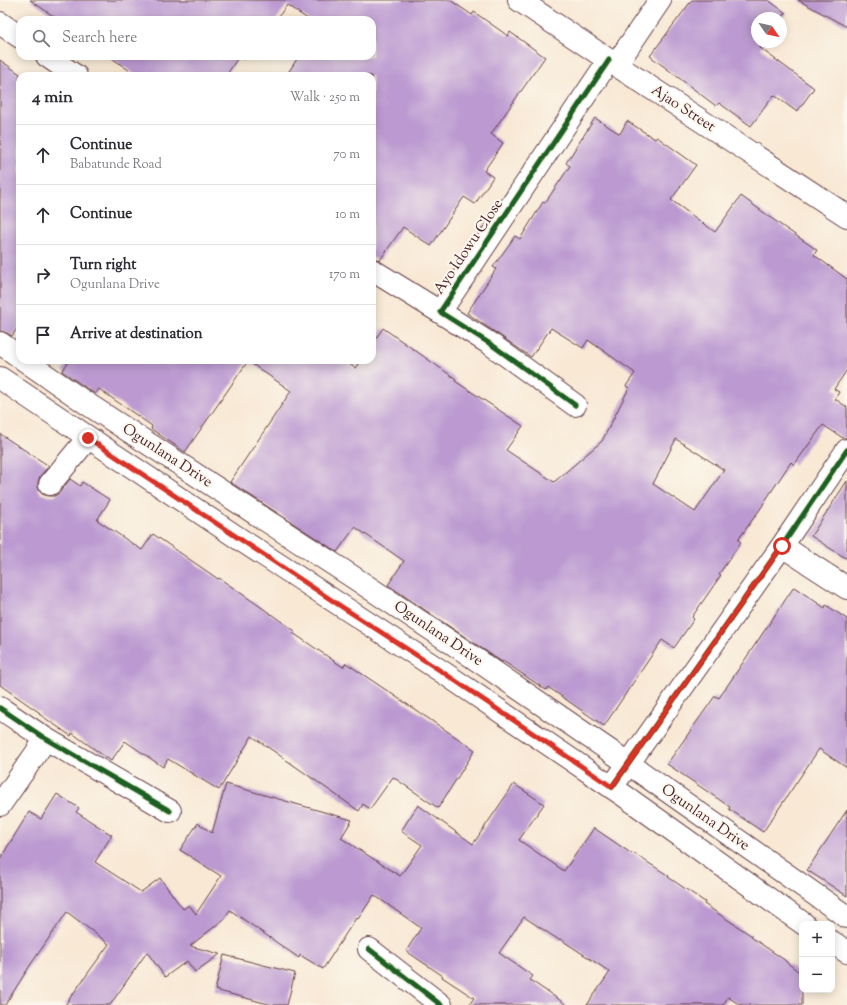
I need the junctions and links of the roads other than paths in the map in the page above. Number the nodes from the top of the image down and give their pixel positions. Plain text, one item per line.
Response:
1 (519, 0) edge
2 (660, 0) edge
3 (0, 23) edge
4 (16, 34) edge
5 (53, 60) edge
6 (612, 62) junction
7 (70, 72) edge
8 (847, 216) edge
9 (376, 272) edge
10 (440, 312) junction
11 (0, 343) edge
12 (16, 354) edge
13 (30, 364) edge
14 (0, 378) edge
15 (575, 405) dead end
16 (88, 438) junction
17 (847, 450) edge
18 (50, 484) dead end
19 (782, 546) junction
20 (847, 588) edge
21 (0, 708) edge
22 (46, 739) junction
23 (629, 764) junction
24 (612, 787) junction
25 (0, 805) edge
26 (170, 811) dead end
27 (847, 917) edge
28 (800, 921) edge
29 (835, 944) edge
30 (369, 949) dead end
31 (847, 952) edge
32 (441, 1005) edge

1 - 6 main road, Ajao Street
2 - 6 main road, Ayo Idowu Close
3 - 4 main road
5 - 7 main road
6 - 8 main road, Ajao Street
6 - 10 main road, Ayo Idowu Close
9 - 10 main road
10 - 15 main road, Ayo Idowu Close
11 - 12 main road
13 - 23 main road, Ogunlana Drive
14 - 16 main road, Ogunlana Drive
16 - 18 main road
16 - 24 main road, Ogunlana Drive
17 - 19 main road
19 - 20 main road
19 - 23 main road
21 - 22 main road
22 - 25 main road
22 - 26 main road
23 - 24 main road
23 - 27 main road, Ogunlana Drive
24 - 28 main road, Ogunlana Drive
29 - 31 main road
30 - 32 main road

